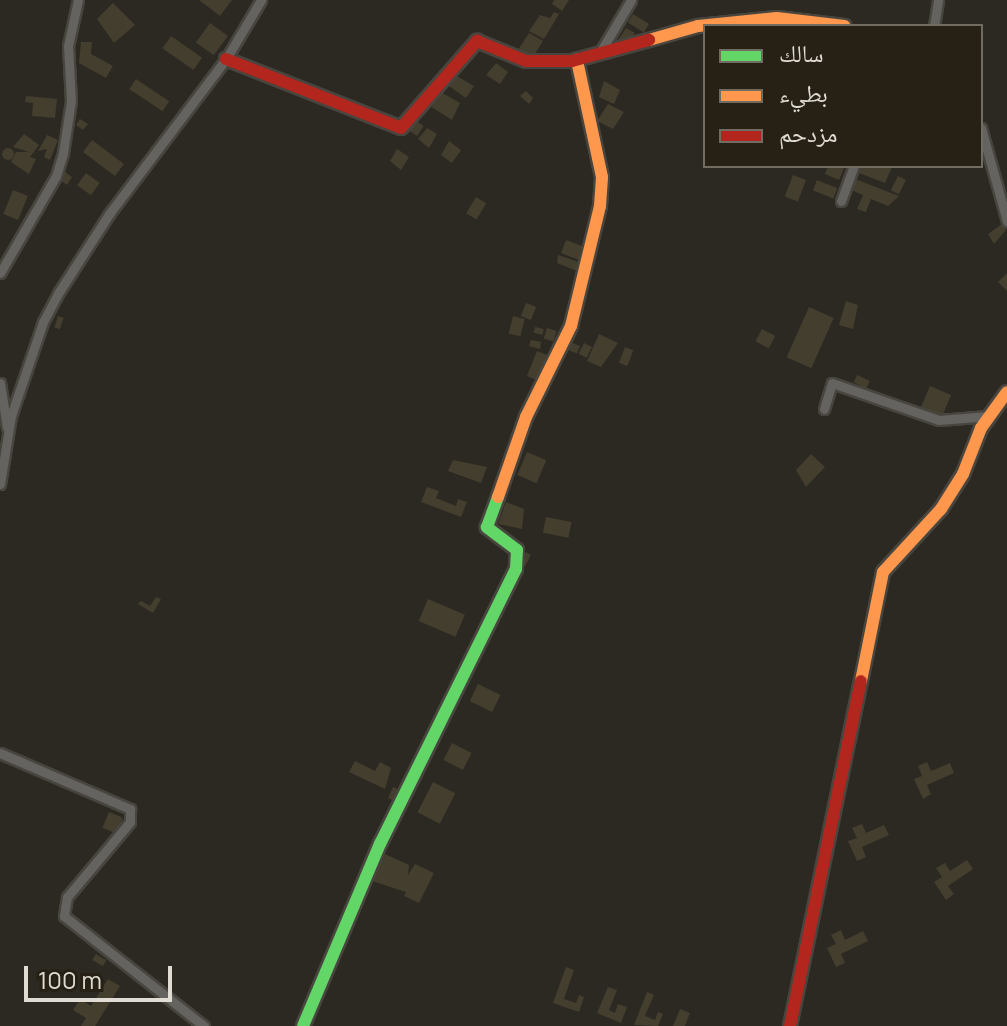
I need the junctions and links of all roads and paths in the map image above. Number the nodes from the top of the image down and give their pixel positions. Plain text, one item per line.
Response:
1 (78, 0) edge
2 (631, 0) edge
3 (938, 0) edge
4 (258, 2) edge
5 (718, 24) edge
6 (828, 24) edge
7 (934, 24) edge
8 (703, 25) edge
9 (597, 57) junction
10 (226, 59) junction
11 (577, 60) junction
12 (983, 135) edge
13 (853, 168) edge
14 (841, 201) dead end
15 (1007, 221) edge
16 (0, 273) edge
17 (0, 383) edge
18 (1007, 392) edge
19 (824, 409) dead end
20 (988, 416) junction
21 (8, 436) junction
22 (0, 484) edge
23 (0, 753) edge
24 (204, 1026) edge
25 (303, 1026) edge
26 (790, 1026) edge

1 - 16 street
2 - 9 street
3 - 7 street
4 - 10 street
5 - 6 street
8 - 9 street
9 - 11 street
10 - 11 street
10 - 21 street
11 - 25 street
12 - 15 street
13 - 14 street
17 - 21 street
18 - 20 street
19 - 20 street
20 - 26 street
21 - 22 street
23 - 24 street

